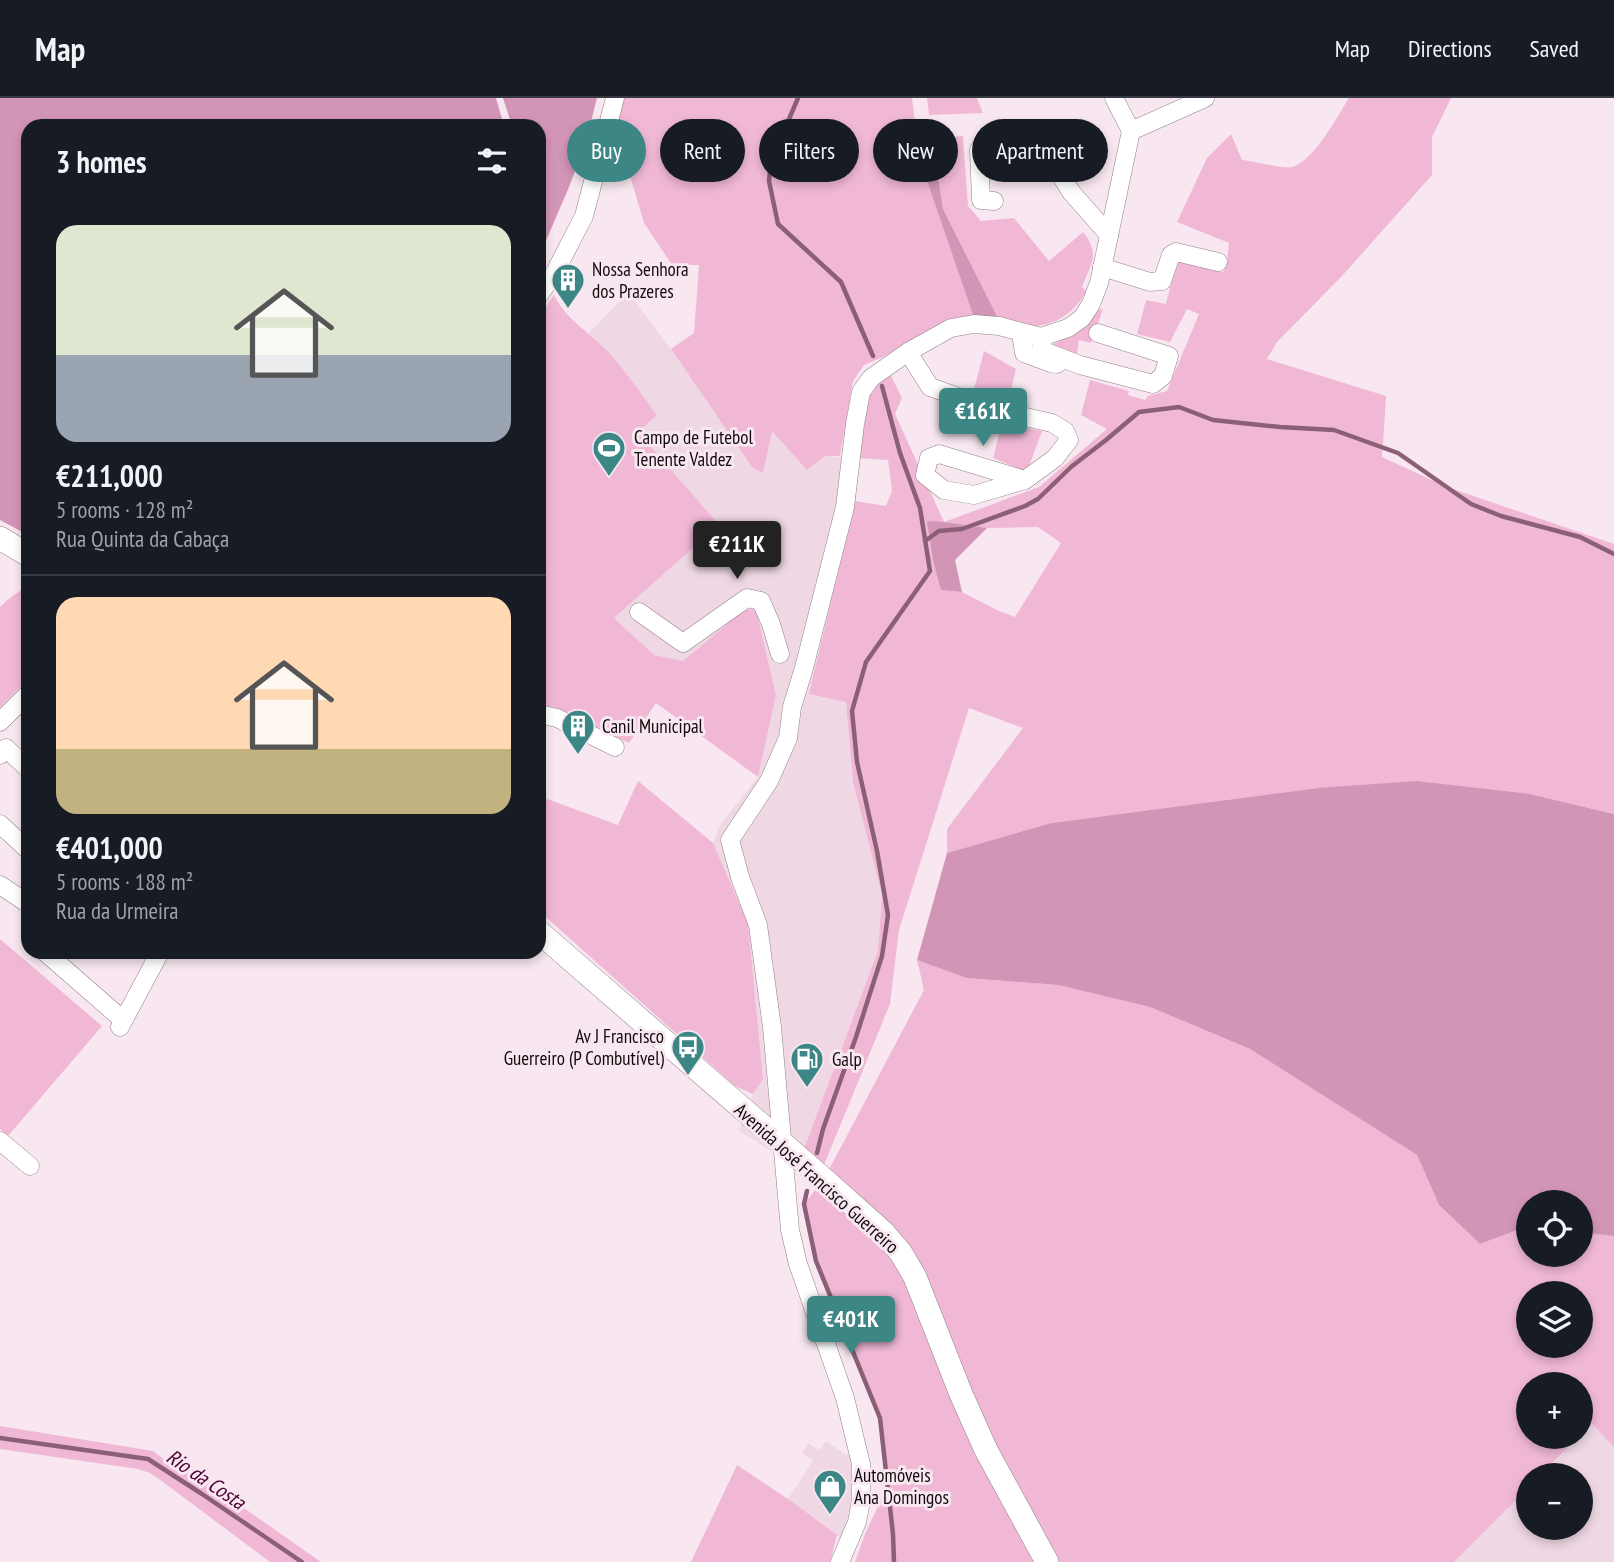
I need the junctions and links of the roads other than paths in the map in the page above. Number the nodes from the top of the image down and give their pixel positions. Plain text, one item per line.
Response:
1 (615, 98) edge
2 (1114, 98) edge
3 (1205, 98) edge
4 (1131, 131) junction
5 (994, 201) dead end
6 (1109, 235) junction
7 (1218, 262) dead end
8 (1102, 267) junction
9 (546, 285) edge
10 (1021, 333) junction
11 (1098, 333) dead end
12 (1041, 338) junction
13 (908, 352) junction
14 (1088, 367) junction
15 (1025, 480) junction
16 (0, 538) edge
17 (21, 551) edge
18 (639, 612) dead end
19 (780, 654) dead end
20 (21, 701) edge
21 (546, 716) edge
22 (0, 722) edge
23 (615, 747) dead end
24 (0, 755) edge
25 (21, 762) edge
26 (0, 824) edge
27 (21, 843) edge
28 (0, 885) edge
29 (21, 898) edge
30 (546, 938) edge
31 (53, 959) edge
32 (155, 959) edge
33 (0, 1141) edge
34 (782, 1144) junction
35 (30, 1166) dead end
36 (840, 1562) edge
37 (1046, 1562) edge

1 - 9 street
2 - 4 street
3 - 4 street
4 - 6 street
5 - 6 street
6 - 8 street
7 - 8 street
8 - 12 street
10 - 12 street
10 - 13 street
10 - 14 street
11 - 14 street
12 - 14 street
13 - 15 street
13 - 34 street
15 - 15 street
16 - 17 main road
18 - 19 street
20 - 22 street
21 - 23 street
24 - 25 street
26 - 27 street
28 - 29 street
30 - 34 main road, Avenida José Francisco Guerreiro
31 - 32 street
33 - 35 street
34 - 36 street
34 - 37 main road, Avenida José Francisco Guerreiro

